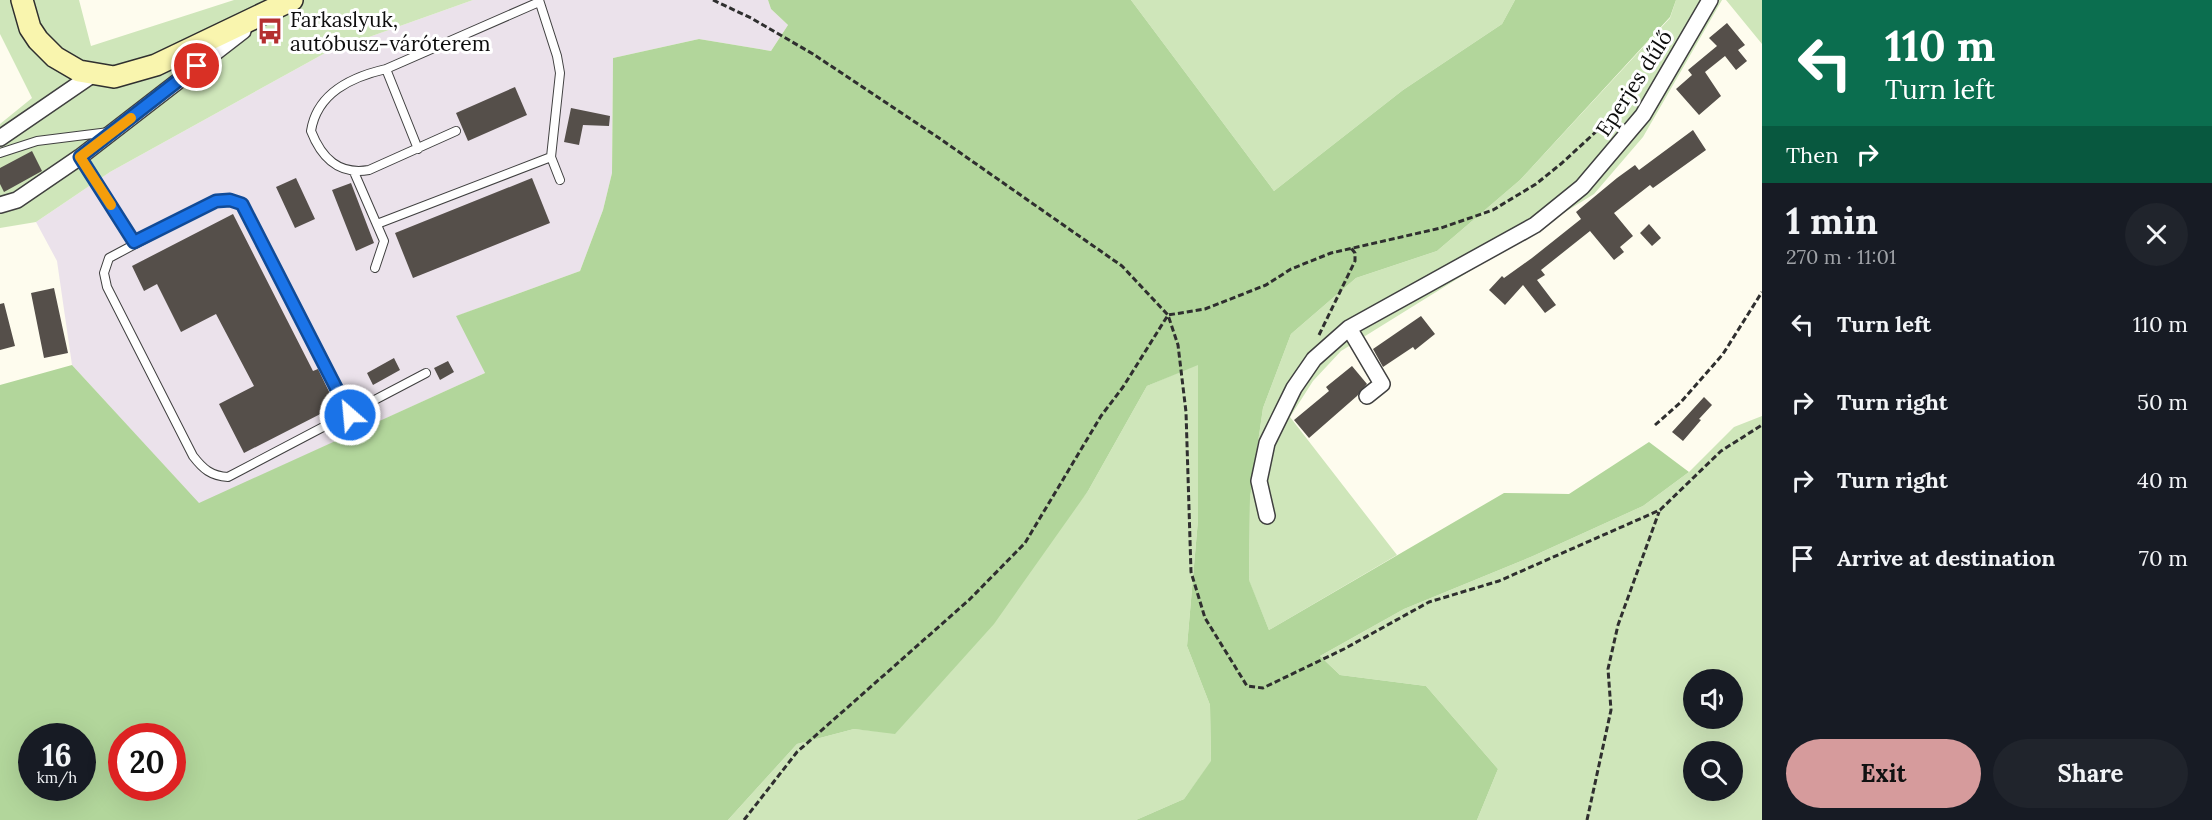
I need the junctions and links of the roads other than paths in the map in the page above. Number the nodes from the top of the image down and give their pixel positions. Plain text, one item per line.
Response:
1 (21, 0) edge
2 (292, 0) edge
3 (1710, 0) edge
4 (539, 1) edge
5 (270, 9) junction
6 (386, 69) junction
7 (92, 75) junction
8 (456, 130) dead end
9 (113, 131) junction
10 (0, 138) edge
11 (418, 149) junction
12 (0, 153) edge
13 (80, 157) junction
14 (551, 157) junction
15 (354, 172) junction
16 (560, 180) dead end
17 (0, 206) edge
18 (377, 224) junction
19 (134, 242) junction
20 (375, 268) dead end
21 (1348, 328) junction
22 (426, 374) dead end
23 (1368, 396) dead end
24 (350, 415) junction
25 (1267, 516) dead end

1 - 7 main road
2 - 5 main road
3 - 21 street, Eperjes dűlő
4 - 6 lane
4 - 14 lane
5 - 7 main road
5 - 9 street
6 - 11 lane
6 - 15 lane
7 - 10 street
8 - 11 lane
9 - 12 lane
9 - 13 street
11 - 15 lane
13 - 17 street
13 - 19 lane
14 - 16 lane
14 - 18 lane
15 - 18 lane
18 - 20 lane
19 - 24 lane
19 - 24 lane
21 - 23 street
21 - 25 street, Eperjes dűlő
22 - 24 lane

